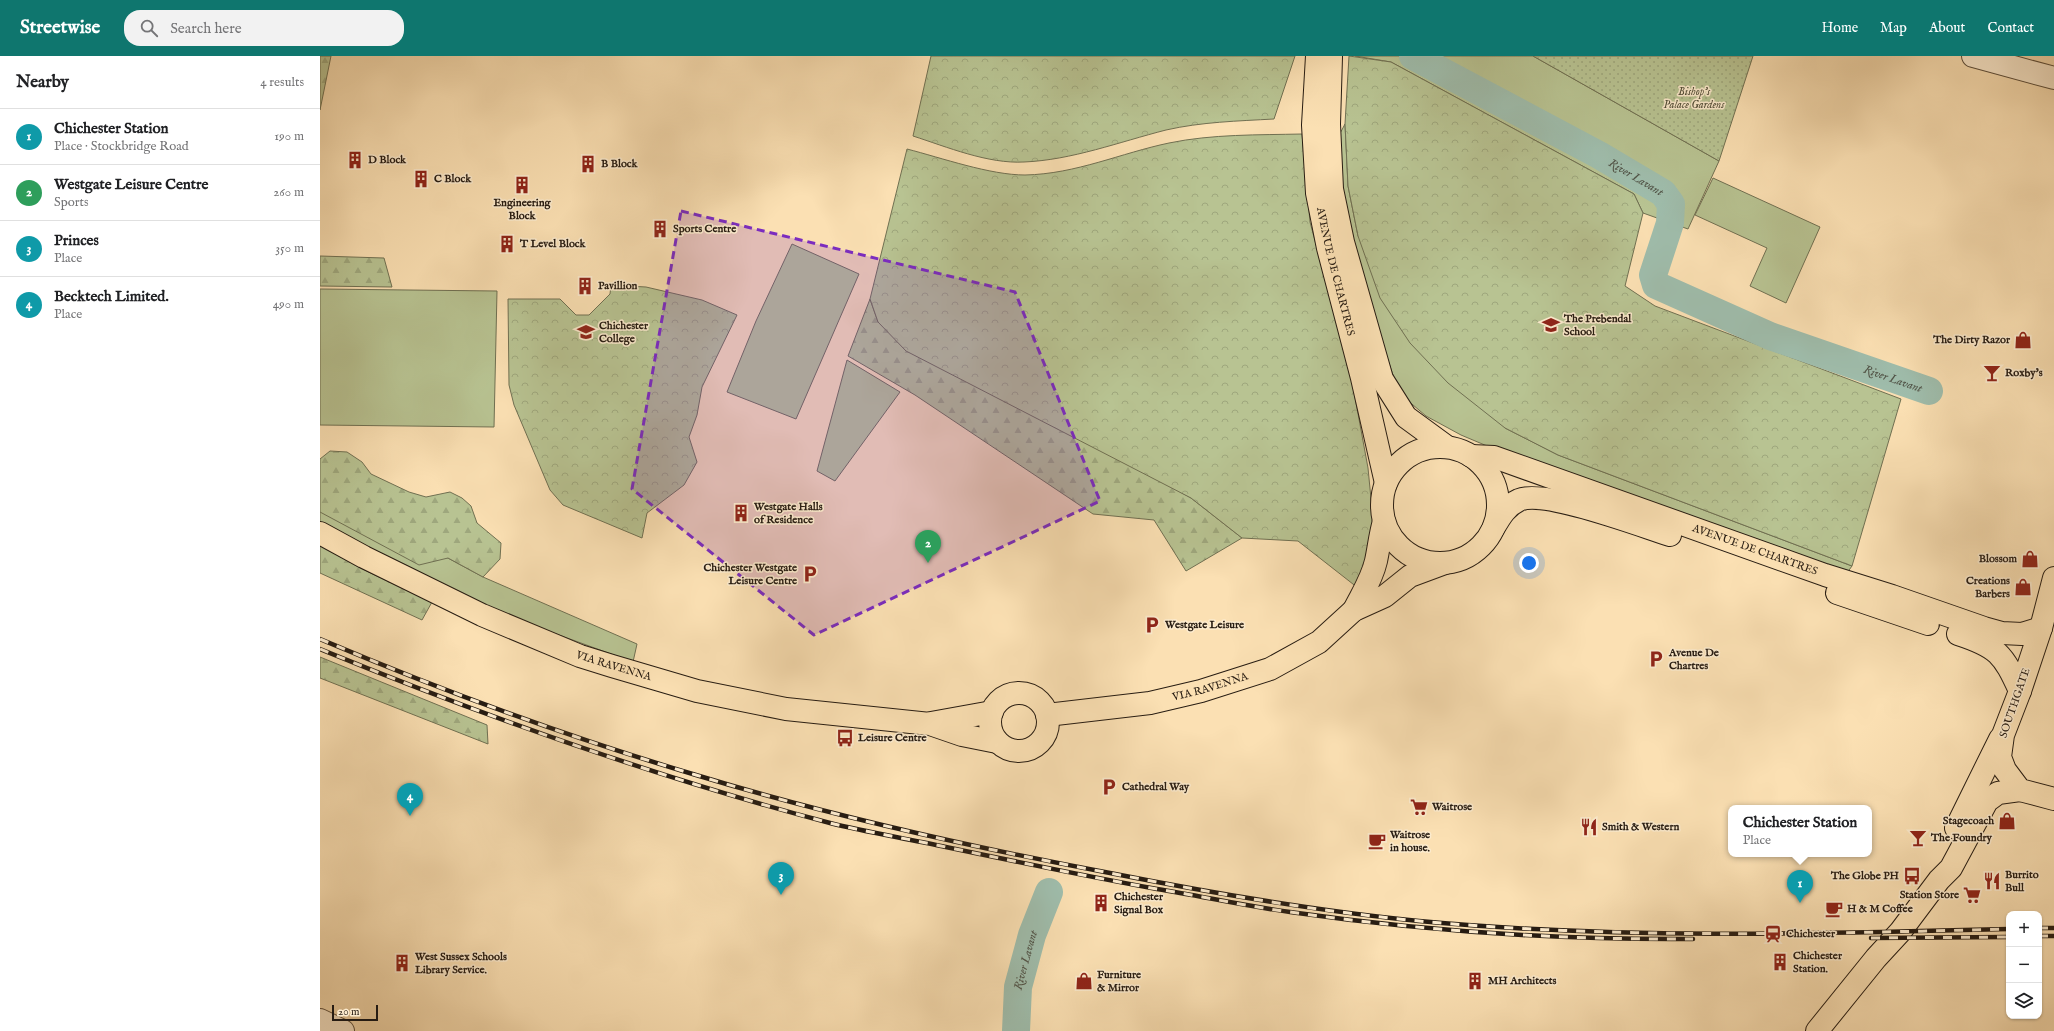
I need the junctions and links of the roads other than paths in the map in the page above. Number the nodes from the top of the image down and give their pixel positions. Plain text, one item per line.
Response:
1 (1317, 56) edge
2 (1332, 56) edge
3 (1973, 56) edge
4 (2054, 78) edge
5 (1447, 447) junction
6 (1471, 456) junction
7 (1386, 483) junction
8 (1384, 521) junction
9 (1493, 529) junction
10 (320, 533) edge
11 (1445, 563) junction
12 (2054, 578) edge
13 (1354, 610) junction
14 (2041, 628) junction
15 (2020, 691) junction
16 (992, 712) junction
17 (1047, 715) junction
18 (930, 724) junction
19 (2003, 735) junction
20 (997, 742) junction
21 (2020, 790) junction
22 (2054, 799) edge
23 (1939, 880) junction
24 (320, 1020) edge
25 (343, 1031) edge
26 (1817, 1031) edge

1 - 7 main road, AVENUE DE CHARTRES
2 - 5 main road, AVENUE DE CHARTRES
3 - 4 street
5 - 6 main road
5 - 7 main road
6 - 9 main road
6 - 14 main road, AVENUE DE CHARTRES
7 - 8 main road
8 - 11 main road
8 - 13 main road, VIA RAVENNA
9 - 11 main road
9 - 15 main road, AVENUE DE CHARTRES
10 - 18 main road, VIA RAVENNA
11 - 13 main road, VIA RAVENNA
12 - 14 main road, SOUTHGATE
13 - 17 main road, VIA RAVENNA
14 - 15 main road, SOUTHGATE
15 - 19 main road, SOUTHGATE
16 - 17 main road
16 - 18 main road, VIA RAVENNA
16 - 20 main road
17 - 20 main road
18 - 20 main road, VIA RAVENNA
19 - 21 main road, SOUTHGATE
19 - 23 main road
21 - 22 main road
21 - 23 main road
23 - 26 main road
24 - 25 street

